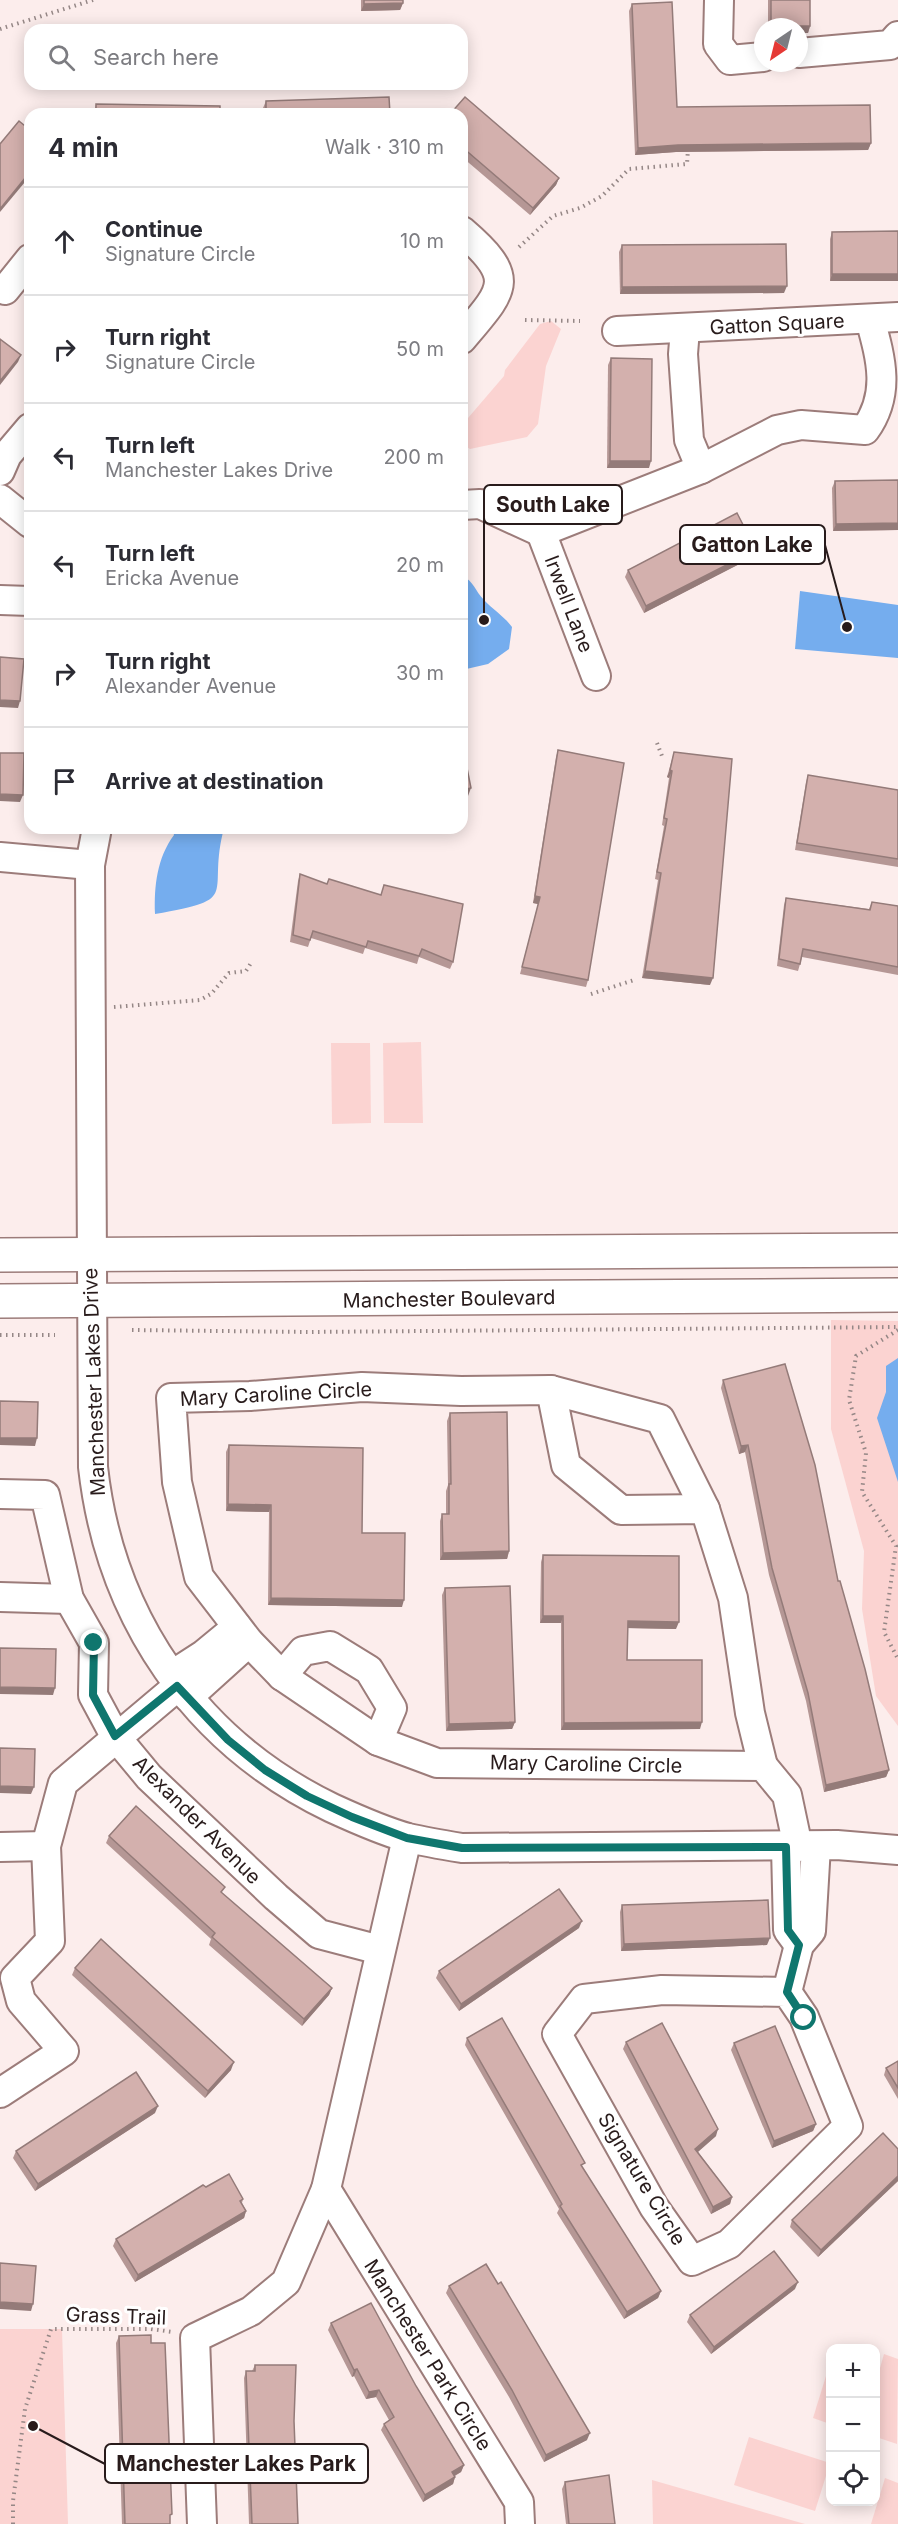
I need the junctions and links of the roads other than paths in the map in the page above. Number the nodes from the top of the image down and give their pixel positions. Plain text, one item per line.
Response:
1 (719, 0) edge
2 (898, 36) edge
3 (808, 52) edge
4 (754, 58) edge
5 (468, 236) edge
6 (24, 266) edge
7 (5, 290) dead end
8 (898, 317) edge
9 (870, 319) junction
10 (685, 329) junction
11 (617, 331) dead end
12 (468, 332) edge
13 (24, 435) edge
14 (701, 469) junction
15 (0, 471) edge
16 (0, 499) edge
17 (468, 505) edge
18 (24, 518) edge
19 (541, 532) junction
20 (0, 600) edge
21 (24, 601) edge
22 (597, 676) dead end
23 (96, 834) edge
24 (1, 859) edge
25 (90, 866) junction
26 (898, 1250) edge
27 (0, 1255) edge
28 (90, 1255) junction
29 (898, 1295) edge
30 (0, 1301) edge
31 (90, 1301) junction
32 (551, 1390) junction
33 (0, 1494) edge
34 (705, 1509) junction
35 (0, 1597) edge
36 (69, 1599) junction
37 (243, 1634) junction
38 (282, 1676) junction
39 (179, 1686) junction
40 (115, 1736) junction
41 (378, 1741) junction
42 (763, 1766) junction
43 (407, 1838) junction
44 (46, 1846) junction
45 (0, 1847) edge
46 (800, 1847) junction
47 (898, 1850) edge
48 (380, 1950) junction
49 (787, 1992) junction
50 (0, 2093) edge
51 (326, 2188) junction
52 (202, 2524) edge
53 (520, 2524) edge

1 - 4 street
2 - 3 street
5 - 12 street
6 - 7 street
8 - 9 street, Gatton Square
9 - 10 street, Gatton Square
9 - 14 street, Gatton Square
10 - 11 street, Gatton Square
10 - 14 street, Gatton Square
13 - 15 street
14 - 19 street, Gatton Square
16 - 18 street
17 - 19 street
19 - 22 street, Irwell Lane
20 - 21 street
23 - 25 street, Manchester Lakes Drive
24 - 25 street
25 - 28 street, Manchester Lakes Drive
26 - 28 main road
27 - 28 main road
28 - 31 street, Manchester Lakes Drive
29 - 31 main road, Manchester Boulevard
30 - 31 main road, Manchester Boulevard
31 - 39 street, Manchester Lakes Drive
32 - 34 street, Mary Caroline Circle
32 - 34 street
32 - 37 street, Mary Caroline Circle
33 - 36 street, Alexander Avenue
34 - 42 street, Mary Caroline Circle
35 - 36 street
36 - 40 street, Alexander Avenue
37 - 38 street, Mary Caroline Circle
37 - 39 street
38 - 41 street, Mary Caroline Circle
38 - 41 street
39 - 40 street
39 - 43 street, Manchester Lakes Drive
40 - 44 street
40 - 48 street, Alexander Avenue
41 - 42 street, Mary Caroline Circle
42 - 46 street, Mary Caroline Circle
43 - 46 street, Manchester Lakes Drive
43 - 48 street
44 - 45 street
44 - 50 street
46 - 47 street, Manchester Lakes Drive
46 - 49 street
48 - 51 street
49 - 49 street, Signature Circle
51 - 52 street
51 - 53 street, Manchester Park Circle

